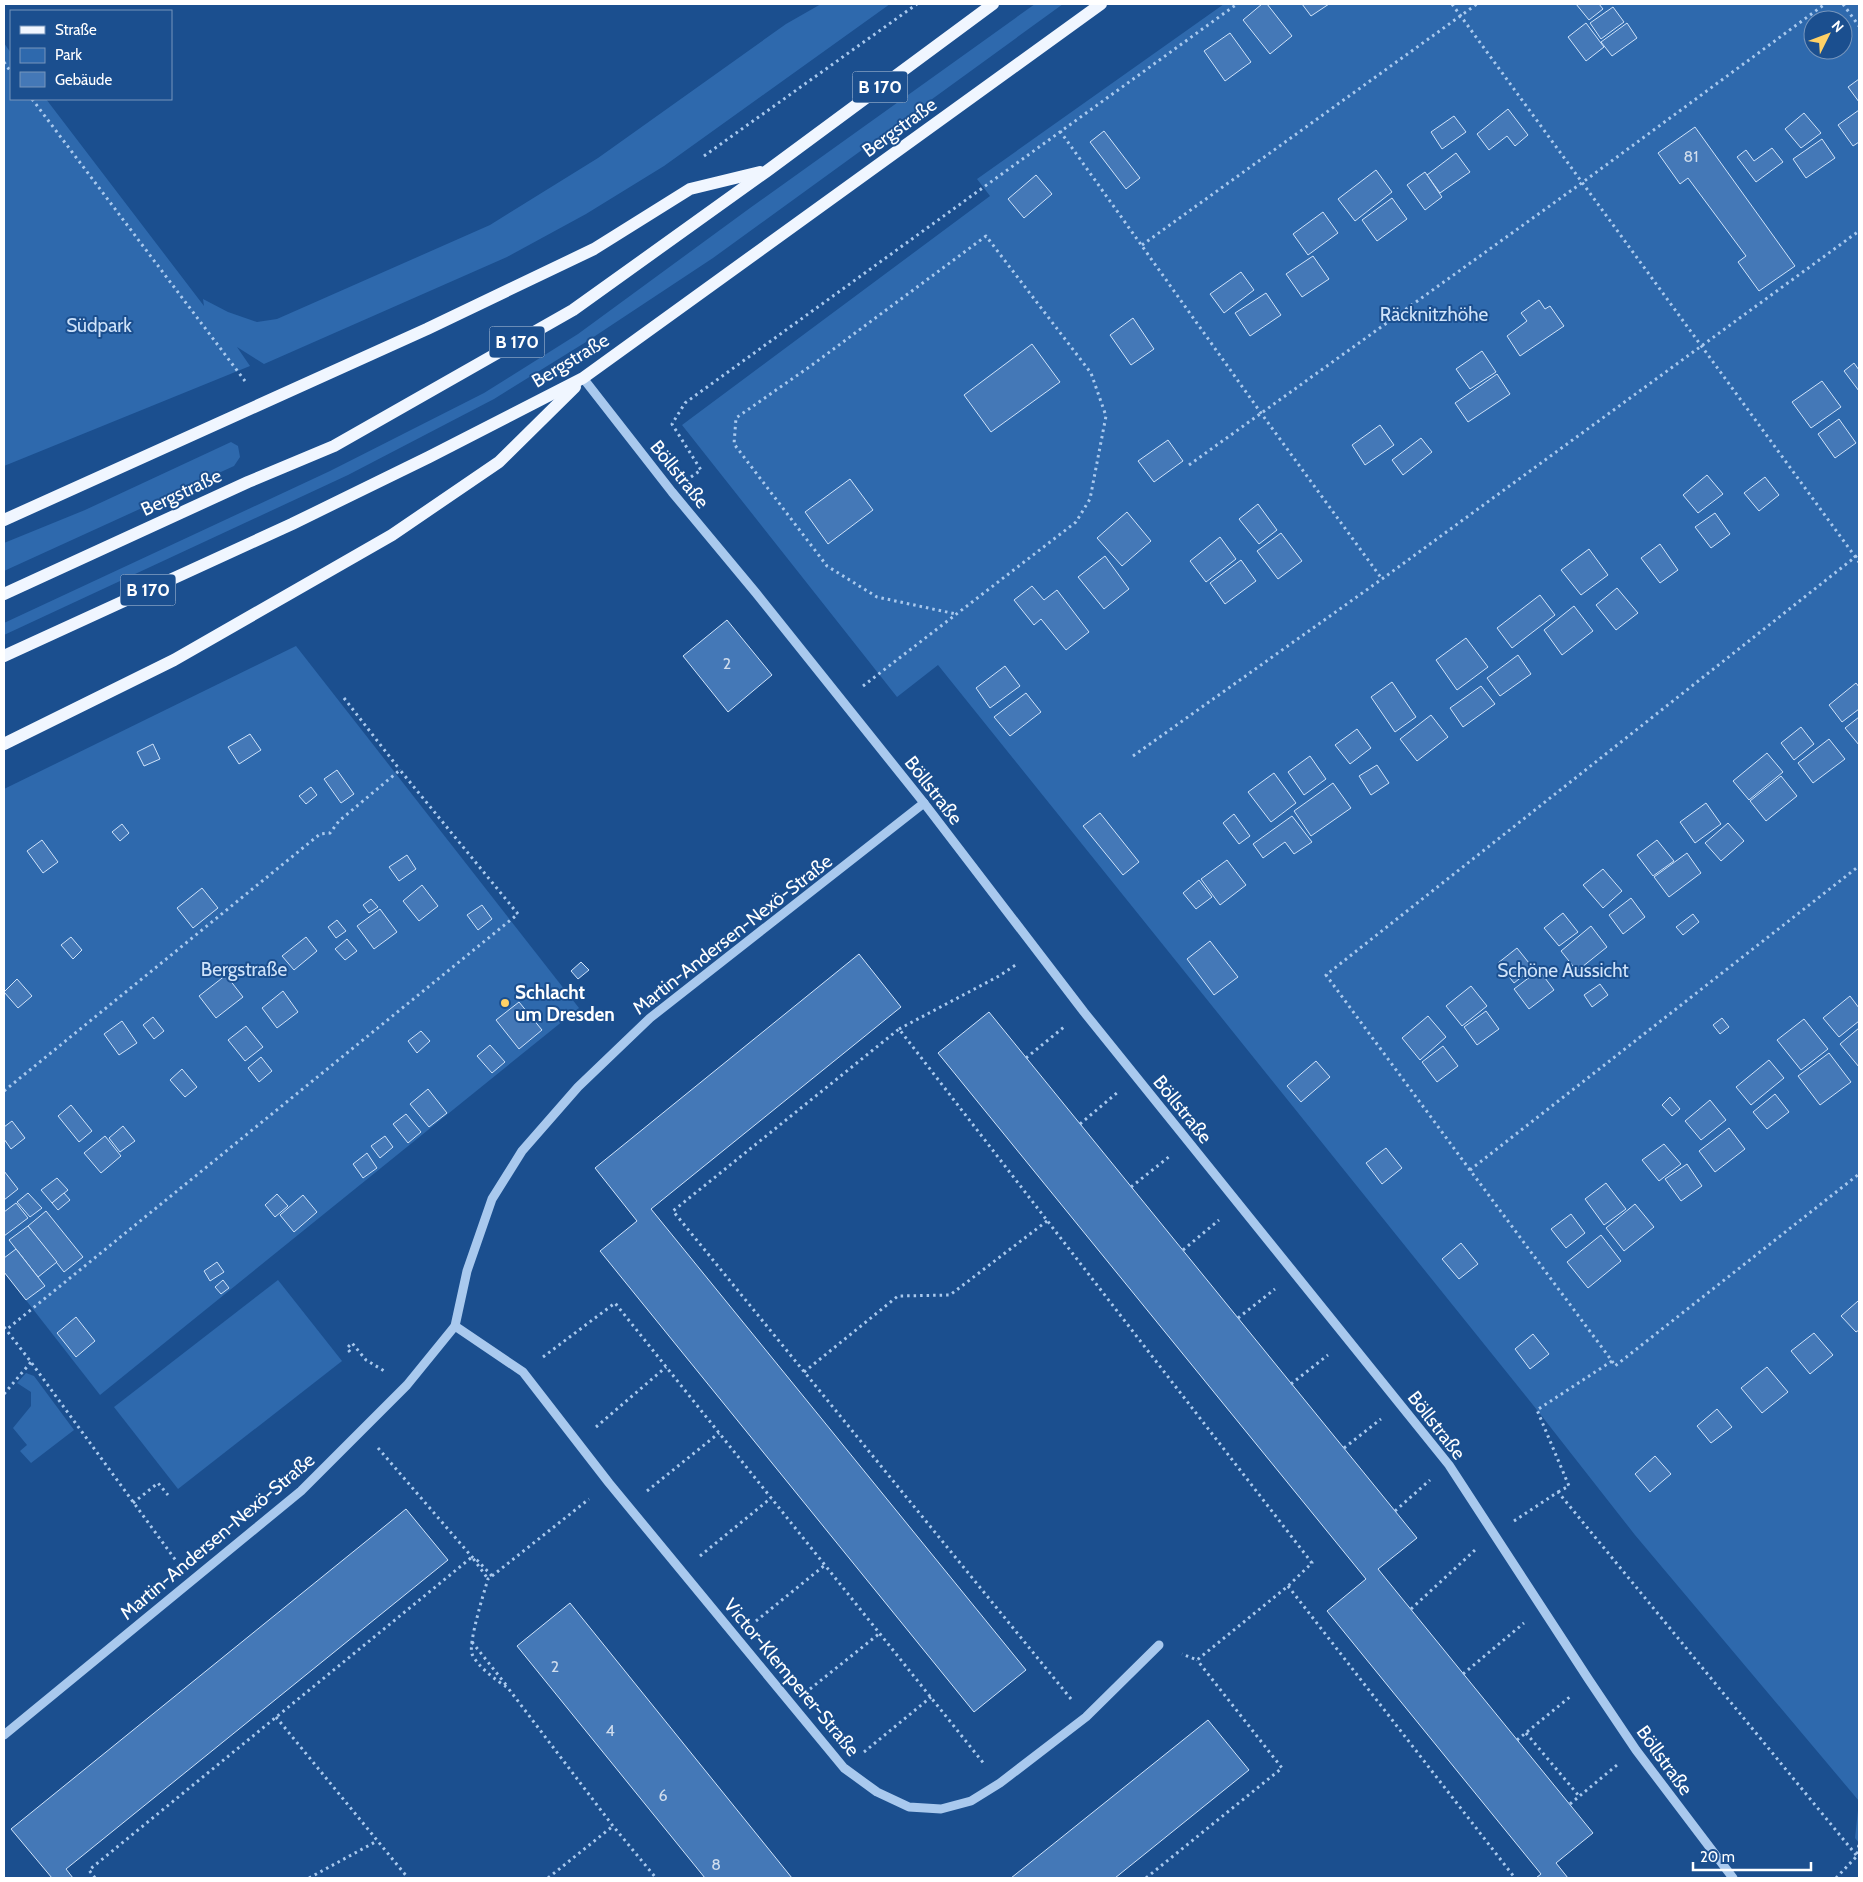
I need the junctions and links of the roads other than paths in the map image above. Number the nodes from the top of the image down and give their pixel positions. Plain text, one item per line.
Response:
1 (993, 4) edge
2 (1100, 4) edge
3 (767, 171) junction
4 (583, 378) junction
5 (4, 520) edge
6 (4, 594) edge
7 (4, 656) edge
8 (4, 744) edge
9 (924, 803) junction
10 (455, 1326) junction
11 (1159, 1645) road end
12 (4, 1735) edge
13 (1733, 1878) edge

1 - 3 main road, Bergstraße / B 170
2 - 4 main road, Bergstraße / B 170
3 - 5 main road
3 - 6 main road, Bergstraße / B 170
4 - 7 main road, Bergstraße / B 170
4 - 8 main road
4 - 9 street, Böllstraße
9 - 10 street, Martin-Andersen-Nexö-Straße
9 - 13 street, Böllstraße
10 - 11 street, Victor-Klemperer-Straße
10 - 12 street, Martin-Andersen-Nexö-Straße

